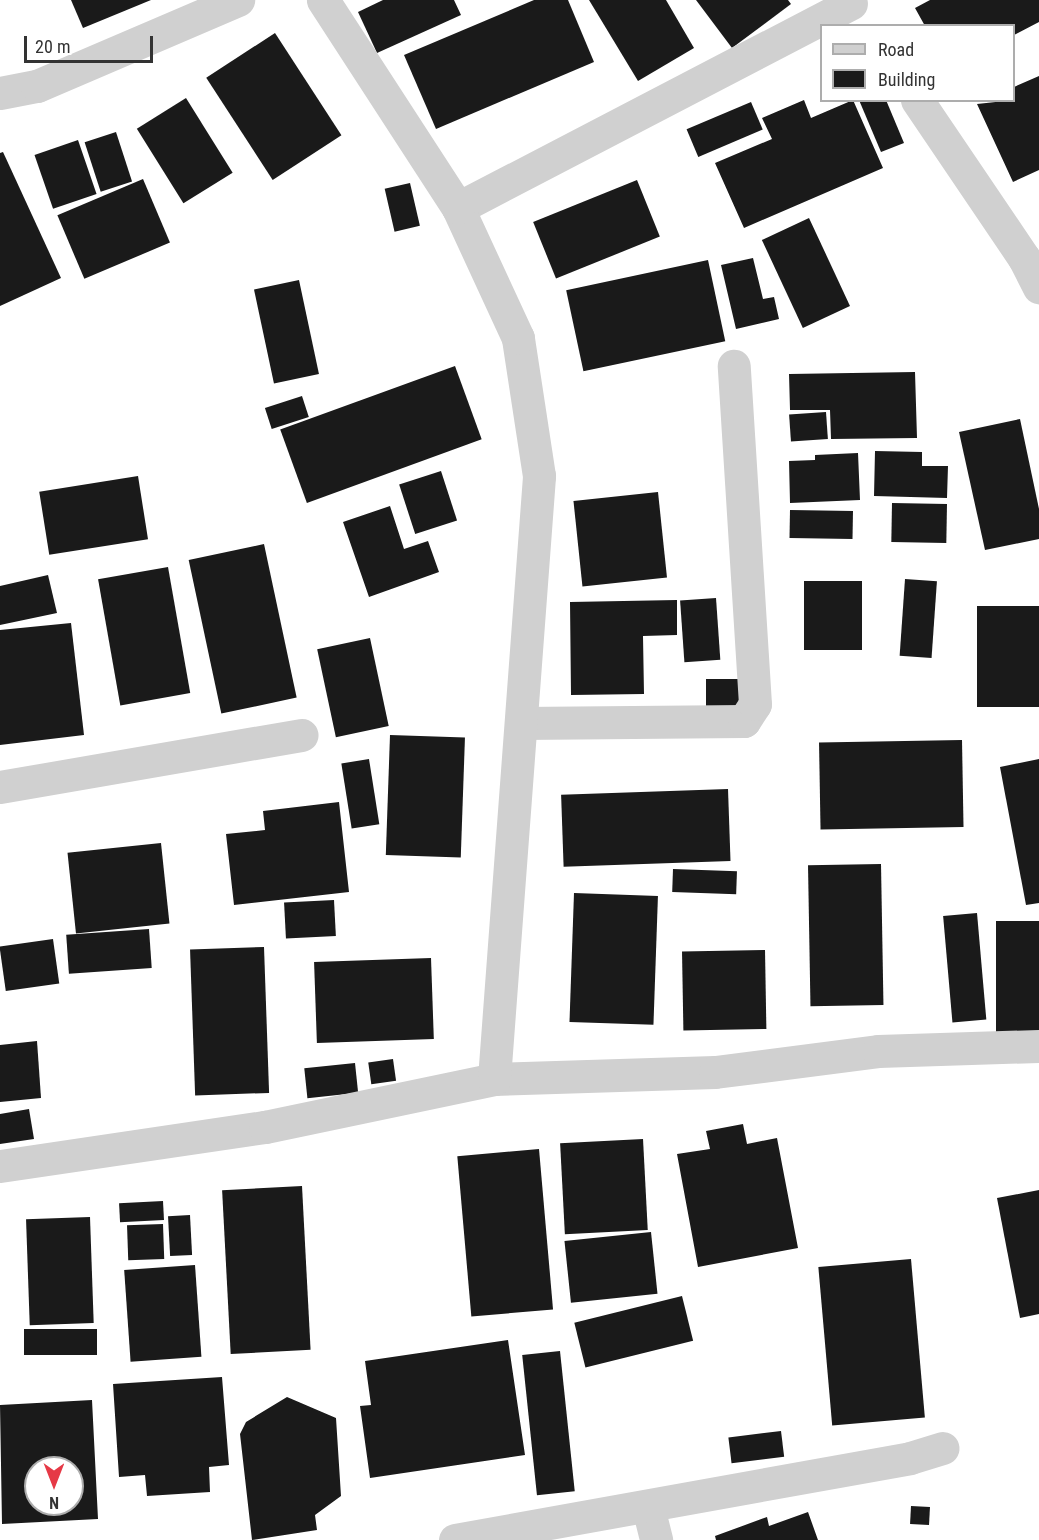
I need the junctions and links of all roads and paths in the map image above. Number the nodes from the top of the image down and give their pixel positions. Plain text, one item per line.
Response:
1 (238, 0) edge
2 (323, 0) edge
3 (856, 9) edge
4 (826, 24) edge
5 (820, 27) edge
6 (0, 93) edge
7 (918, 102) edge
8 (458, 208) junction
9 (1031, 253) edge
10 (1039, 287) edge
11 (734, 366) dead end
12 (521, 723) junction
13 (302, 735) dead end
14 (0, 787) edge
15 (1039, 1046) edge
16 (494, 1079) junction
17 (0, 1166) edge
18 (942, 1448) dead end
19 (648, 1507) junction
20 (455, 1540) edge
21 (656, 1540) edge

1 - 6 street
2 - 8 street
3 - 4 street
5 - 8 street
7 - 9 street
8 - 12 street
9 - 10 street
11 - 12 street
12 - 16 street
13 - 14 street
15 - 16 street
16 - 17 street
18 - 19 street
19 - 20 street
19 - 21 street

